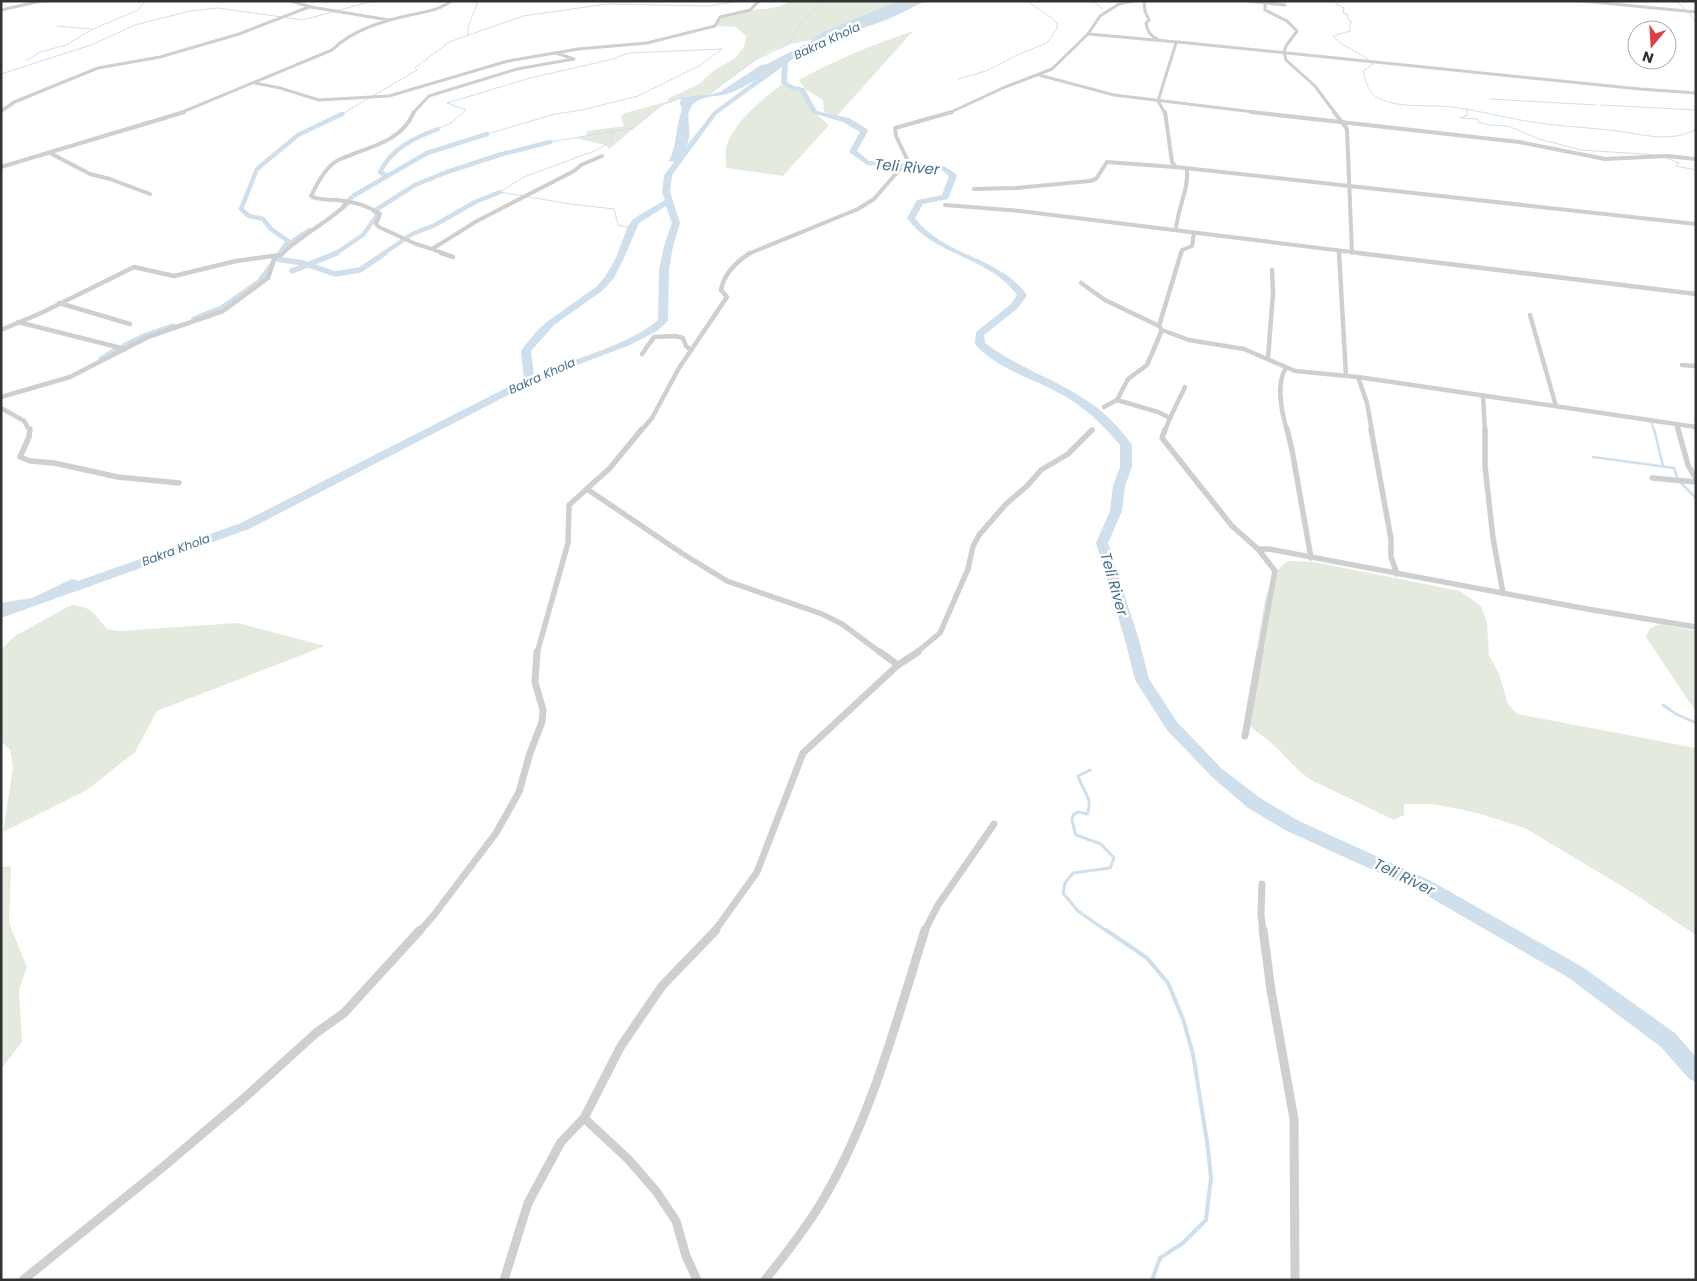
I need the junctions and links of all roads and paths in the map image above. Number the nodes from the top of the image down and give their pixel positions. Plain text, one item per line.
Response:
1 (41, 1) edge
2 (292, 1) edge
3 (302, 1) edge
4 (451, 1) edge
5 (759, 1) edge
6 (1133, 1) edge
7 (1144, 1) edge
8 (1248, 1) edge
9 (1584, 1) edge
10 (297, 2) edge
11 (1265, 2) edge
12 (1286, 5) dead end
13 (308, 7) junction
14 (1, 10) edge
15 (1696, 12) edge
16 (389, 20) junction
17 (1088, 34) junction
18 (1157, 39) junction
19 (1176, 42) junction
20 (1284, 52) junction
21 (556, 53) junction
22 (1039, 75) junction
23 (255, 84) junction
24 (1696, 93) edge
25 (1158, 102) junction
26 (1, 111) edge
27 (1340, 121) junction
28 (49, 153) junction
29 (602, 156) dead end
30 (1696, 159) edge
31 (906, 163) dead end
32 (1, 167) edge
33 (1174, 167) junction
34 (900, 169) dead end
35 (1187, 169) junction
36 (1351, 188) junction
37 (974, 189) dead end
38 (150, 194) dead end
39 (348, 203) junction
40 (944, 205) dead end
41 (1696, 224) edge
42 (1176, 230) junction
43 (1194, 233) junction
44 (432, 249) junction
45 (1339, 251) junction
46 (1352, 253) junction
47 (275, 256) junction
48 (453, 257) dead end
49 (1272, 270) dead end
50 (1081, 283) dead end
51 (1696, 294) edge
52 (60, 304) junction
53 (1530, 315) dead end
54 (18, 322) junction
55 (130, 324) dead end
56 (1160, 328) junction
57 (1, 330) edge
58 (125, 348) junction
59 (691, 350) junction
60 (642, 354) dead end
61 (1268, 358) junction
62 (1682, 365) dead end
63 (1696, 366) edge
64 (1286, 368) junction
65 (1346, 375) junction
66 (1358, 377) junction
67 (1185, 387) dead end
68 (1483, 395) junction
69 (1, 397) edge
70 (1117, 400) junction
71 (1556, 406) junction
72 (1104, 407) dead end
73 (1, 408) edge
74 (1170, 418) junction
75 (1677, 425) junction
76 (1696, 427) edge
77 (1092, 430) dead end
78 (1652, 478) dead end
79 (1696, 480) edge
80 (179, 483) dead end
81 (587, 489) junction
82 (1258, 549) junction
83 (1310, 558) junction
84 (1397, 574) junction
85 (1503, 593) junction
86 (1696, 627) edge
87 (898, 665) junction
88 (1245, 736) dead end
89 (994, 824) dead end
90 (1262, 884) dead end
91 (584, 1118) junction
92 (23, 1280) edge
93 (504, 1280) edge
94 (698, 1280) edge
95 (765, 1280) edge
96 (1295, 1280) edge

1 - 14 street
2 - 10 street
3 - 10 street
4 - 16 street
5 - 21 street
6 - 17 street
7 - 18 street
8 - 11 street
9 - 15 street
10 - 13 street
11 - 12 street
11 - 20 street
13 - 16 street
13 - 26 street
16 - 23 street
17 - 18 street
17 - 22 street
18 - 19 street
19 - 20 street
19 - 25 street
20 - 24 street
20 - 27 street
21 - 23 street
21 - 39 street
22 - 25 street
22 - 31 street
23 - 28 street
25 - 27 street
25 - 33 street
27 - 30 street
27 - 36 street
28 - 32 street
28 - 38 street
29 - 44 street
33 - 35 street
33 - 37 street
34 - 59 street
35 - 36 street
35 - 42 street
36 - 41 street
36 - 46 street
39 - 44 street
39 - 47 street
40 - 42 street
42 - 43 street
43 - 45 street
43 - 56 street
44 - 48 street
45 - 46 street
45 - 65 street
46 - 51 street
47 - 52 street
47 - 58 street
49 - 61 street
50 - 56 street
52 - 54 street
52 - 55 street
53 - 71 street
54 - 57 street
54 - 58 street
56 - 61 street
56 - 70 street
58 - 69 street
59 - 60 street
59 - 81 street
61 - 64 street
62 - 63 street
64 - 65 street
64 - 83 street
65 - 66 street
66 - 68 street
66 - 84 street
67 - 74 street
68 - 71 street
68 - 85 street
70 - 72 street
70 - 74 street
71 - 75 street
73 - 80 street
74 - 82 street
75 - 76 street
75 - 79 street
77 - 87 street
78 - 79 street
81 - 87 street
81 - 92 street
82 - 83 street
82 - 88 street
83 - 84 street
84 - 85 street
85 - 86 street
87 - 91 street
89 - 95 street
90 - 96 street
91 - 93 street
91 - 94 street

